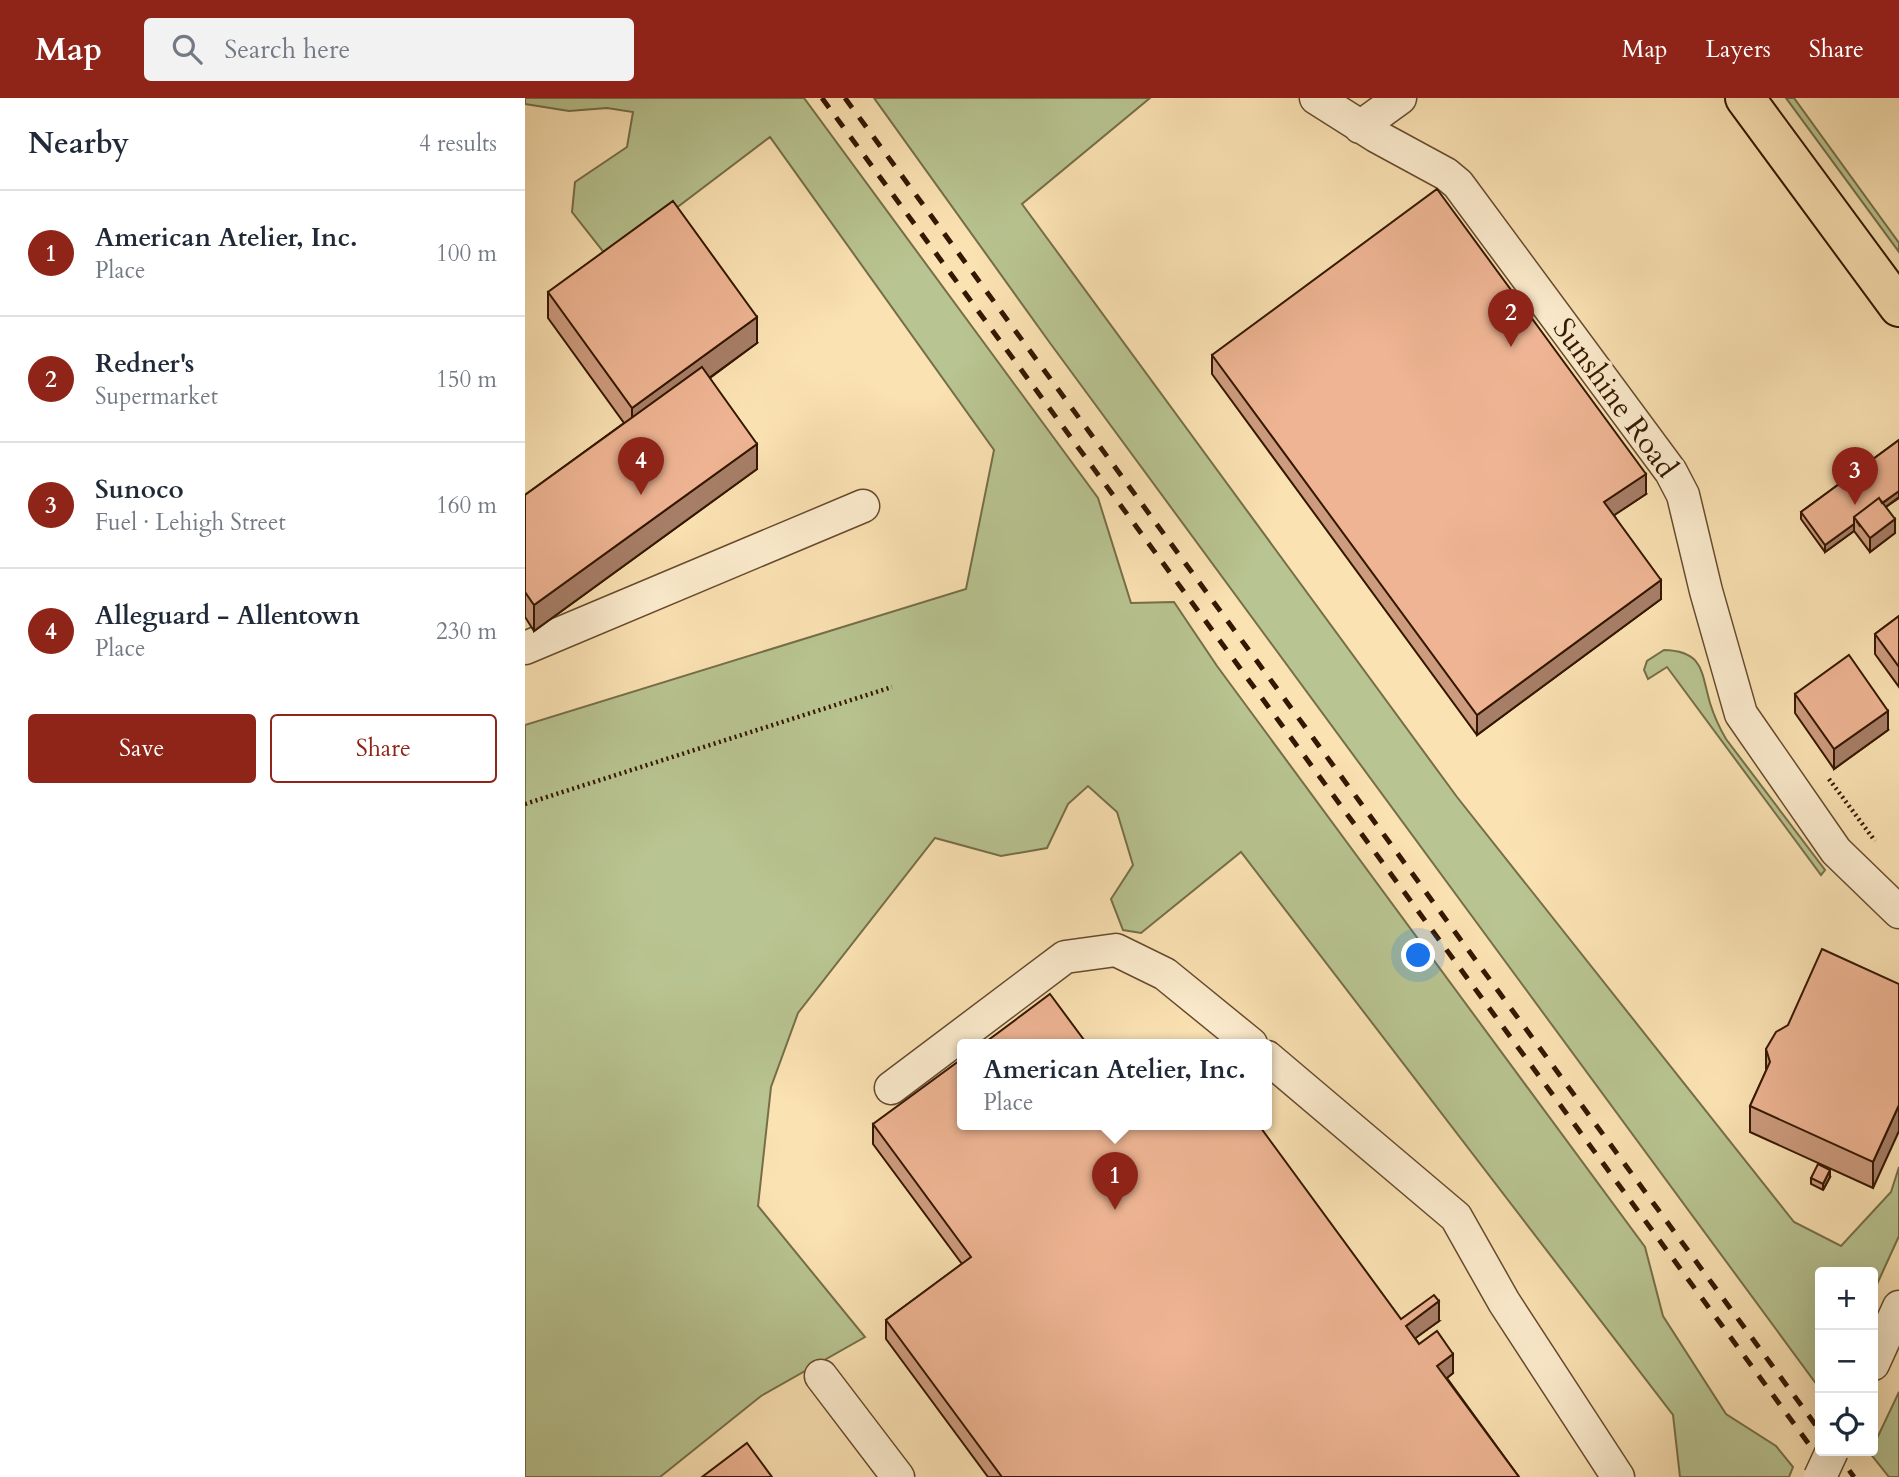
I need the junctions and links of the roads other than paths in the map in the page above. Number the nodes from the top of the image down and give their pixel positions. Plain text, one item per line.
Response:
1 (1316, 98) edge
2 (1399, 98) edge
3 (1745, 98) edge
4 (1360, 127) junction
5 (1899, 307) edge
6 (863, 506) dead end
7 (525, 648) edge
8 (1899, 912) edge
9 (1245, 1039) edge
10 (1272, 1061) edge
11 (891, 1088) dead end
12 (1899, 1307) edge
13 (1878, 1352) edge
14 (821, 1376) dead end
15 (1830, 1456) edge
16 (898, 1477) edge
17 (1618, 1477) edge
18 (1820, 1477) edge

1 - 4 street, Sunshine Road
2 - 4 street
3 - 5 main road
4 - 8 street, Sunshine Road
6 - 7 street
9 - 11 street
10 - 17 street
12 - 13 street
14 - 16 street
15 - 18 street, bridge

